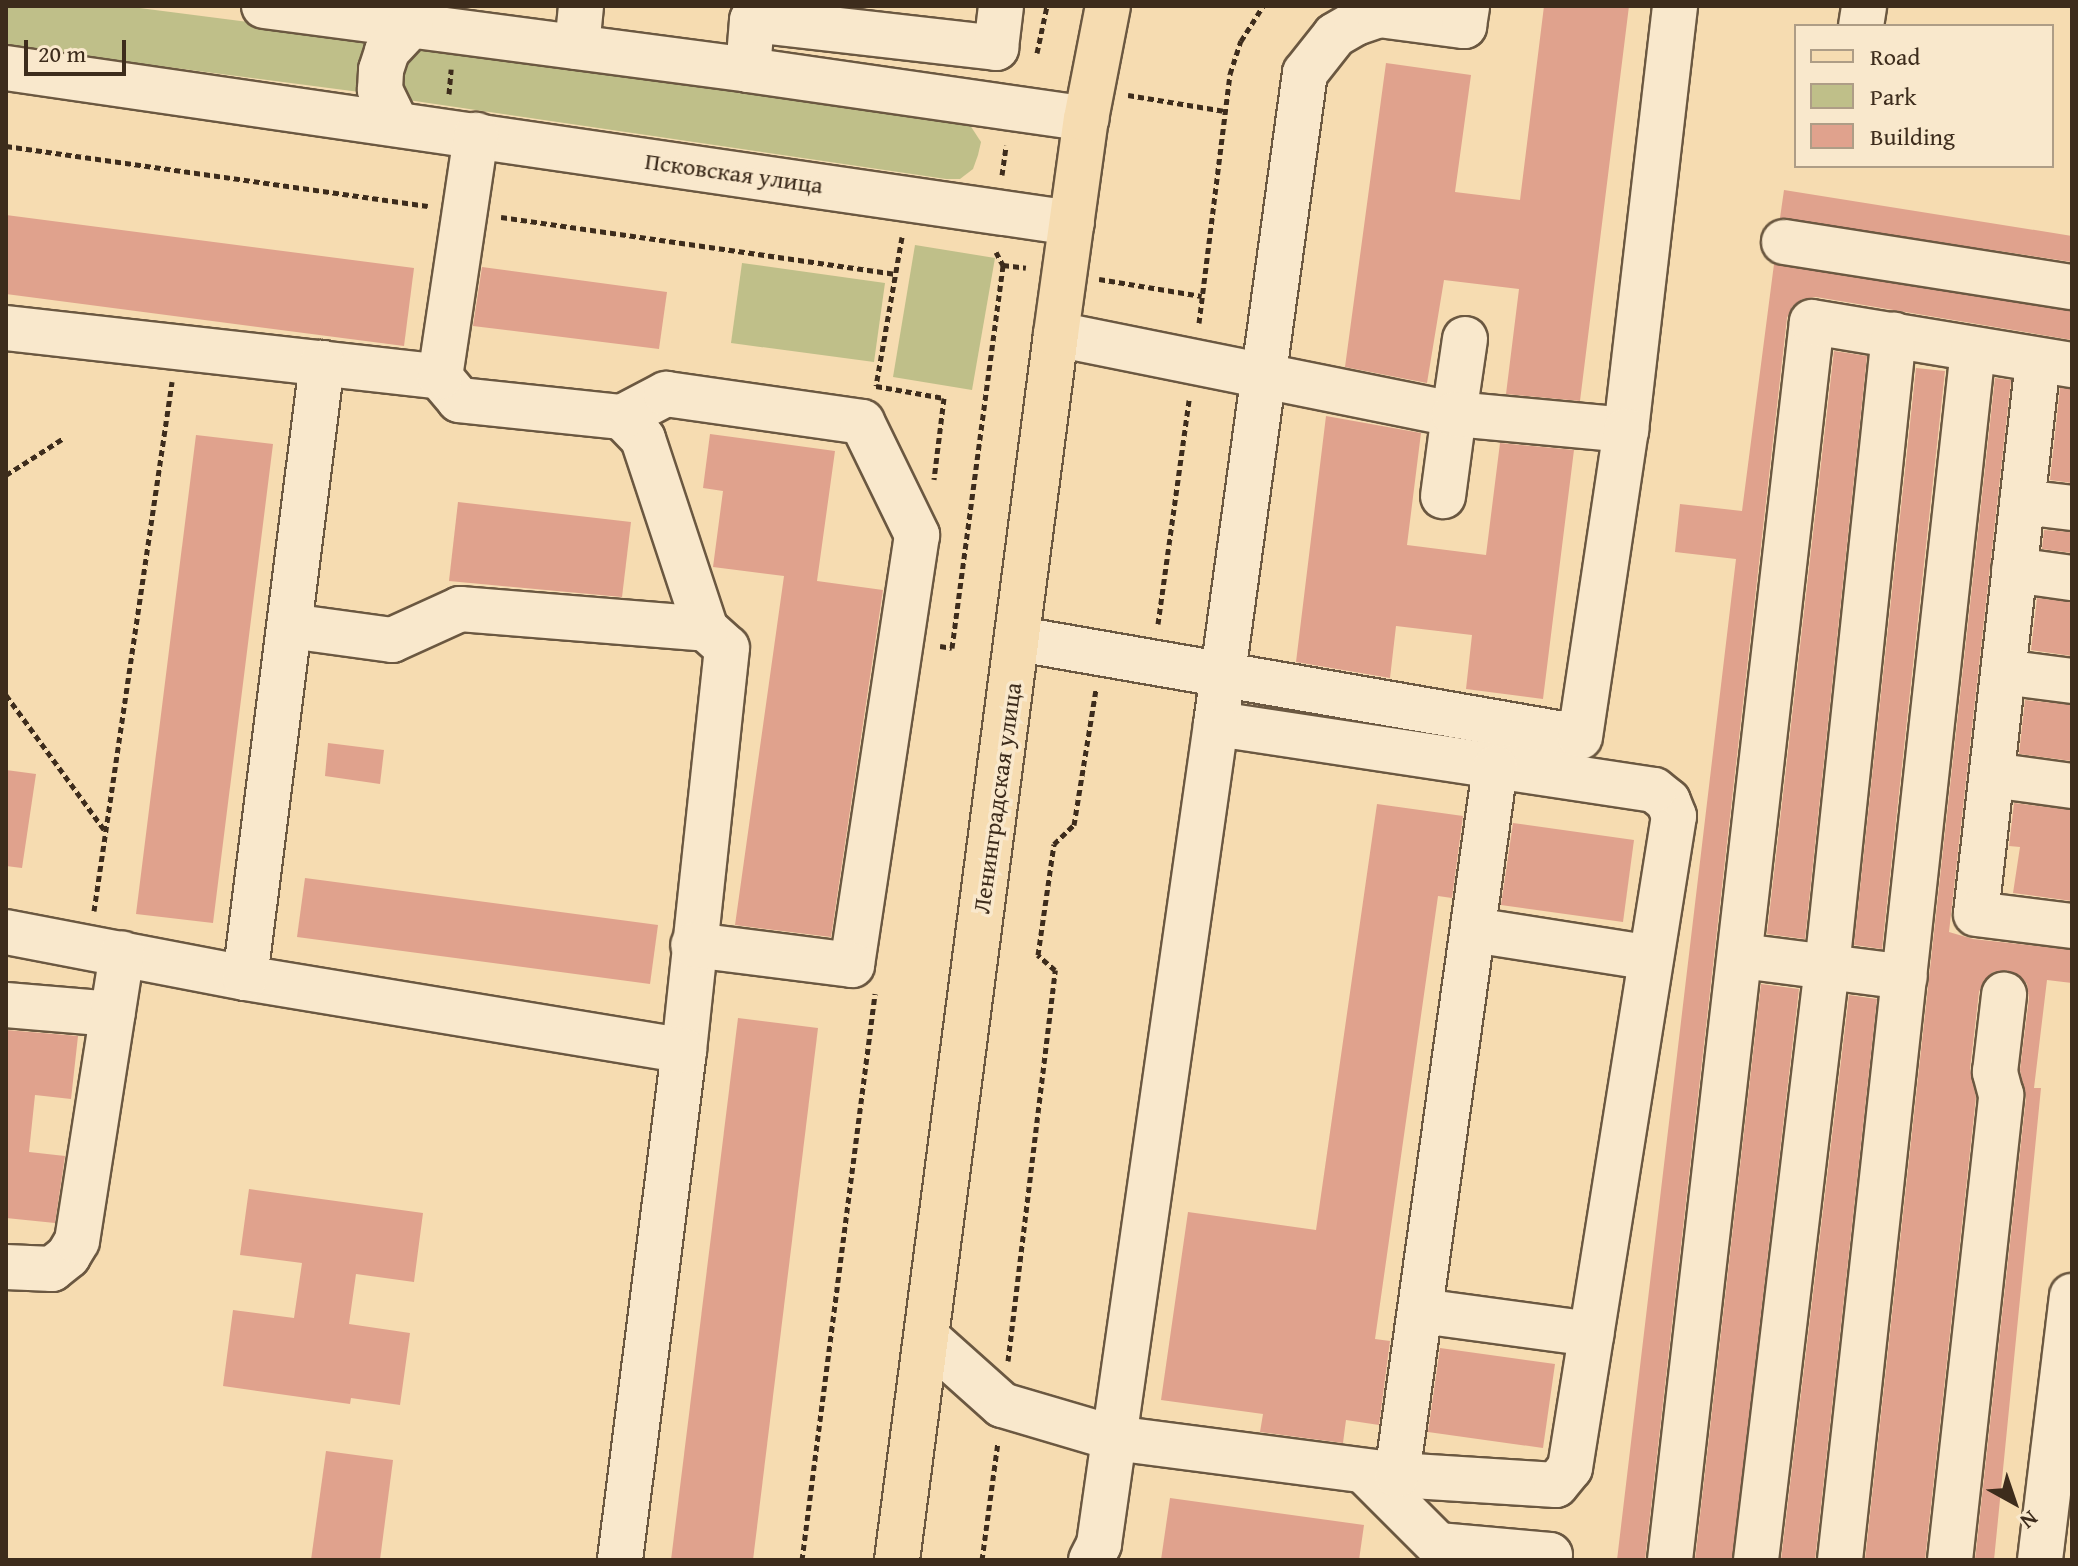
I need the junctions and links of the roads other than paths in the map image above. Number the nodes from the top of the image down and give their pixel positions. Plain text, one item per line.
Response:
1 (1467, 6) edge
2 (1675, 6) edge
3 (287, 7) edge
4 (752, 13) edge
5 (1112, 17) edge
6 (411, 25) junction
7 (579, 26) edge
8 (999, 27) edge
9 (6, 68) edge
10 (748, 70) junction
11 (989, 105) junction
12 (1086, 119) junction
13 (396, 123) junction
14 (476, 135) junction
15 (1072, 223) junction
16 (1784, 242) dead end
17 (2072, 287) edge
18 (6, 328) edge
19 (1056, 334) junction
20 (1894, 335) junction
21 (1465, 339) dead end
22 (1973, 349) junction
23 (322, 363) junction
24 (2055, 363) edge
25 (1266, 374) junction
26 (440, 377) junction
27 (1454, 414) junction
28 (622, 417) junction
29 (1626, 430) junction
30 (1443, 496) dead end
31 (2022, 502) junction
32 (2072, 508) edge
33 (2014, 570) junction
34 (2072, 578) edge
35 (290, 626) junction
36 (706, 629) junction
37 (1019, 639) junction
38 (2003, 672) junction
39 (1221, 676) junction
40 (2072, 681) edge
41 (1216, 724) junction
42 (1495, 768) junction
43 (1992, 775) junction
44 (2072, 786) edge
45 (2072, 926) edge
46 (1473, 930) junction
47 (6, 932) edge
48 (693, 945) junction
49 (106, 951) junction
50 (1742, 956) junction
51 (1651, 958) junction
52 (1827, 967) junction
53 (1905, 977) junction
54 (245, 978) junction
55 (2004, 995) dead end
56 (6, 1005) edge
57 (113, 1014) junction
58 (684, 1051) junction
59 (6, 1267) edge
60 (2072, 1296) edge
61 (1421, 1311) junction
62 (1591, 1334) junction
63 (926, 1337) junction
64 (1114, 1438) junction
65 (1381, 1473) junction
66 (1437, 1553) edge
67 (620, 1560) edge
68 (897, 1560) edge
69 (1091, 1560) edge
70 (1549, 1560) edge
71 (1670, 1560) edge
72 (1756, 1560) edge
73 (1840, 1560) edge
74 (1950, 1560) edge
75 (2040, 1560) edge

1 - 25 street
2 - 29 street
3 - 6 street
4 - 8 street
4 - 10 street
5 - 12 main road, Ленинградская улица
6 - 7 street
6 - 13 street
7 - 10 street
8 - 11 street
9 - 13 street, Псковская улица
10 - 11 street
11 - 12 street
12 - 15 main road, Ленинградская улица
13 - 14 street, Псковская улица
14 - 15 street, Псковская улица
14 - 26 street
15 - 19 main road, Ленинградская улица
16 - 17 street
18 - 23 street
19 - 25 street
19 - 37 main road, Ленинградская улица
20 - 22 street
20 - 50 street
20 - 52 street
21 - 27 street
22 - 24 street
22 - 53 street
23 - 26 street
23 - 35 street
24 - 31 street
25 - 27 street
25 - 39 street
26 - 28 street
27 - 29 street
27 - 30 street
28 - 36 street
28 - 48 street
29 - 39 street
31 - 32 street
31 - 33 street
33 - 34 street
33 - 38 street
35 - 36 street
35 - 54 street
36 - 48 street
37 - 39 street
37 - 63 main road, Ленинградская улица
38 - 40 street
38 - 43 street
39 - 41 street
41 - 42 street
41 - 64 street
42 - 46 street
42 - 51 street
43 - 44 street
43 - 45 street
46 - 51 street
46 - 61 street
47 - 49 street
48 - 58 street
49 - 54 street
49 - 57 street
50 - 52 street
50 - 71 street
51 - 62 street
52 - 53 street
52 - 72 street
53 - 73 street
54 - 58 street
55 - 74 street
56 - 57 street
57 - 59 street
58 - 67 street
60 - 75 street
61 - 62 street
61 - 65 street
62 - 65 street
63 - 64 street
63 - 68 main road, Ленинградская улица
64 - 65 street
64 - 69 street
65 - 66 street
66 - 70 street

